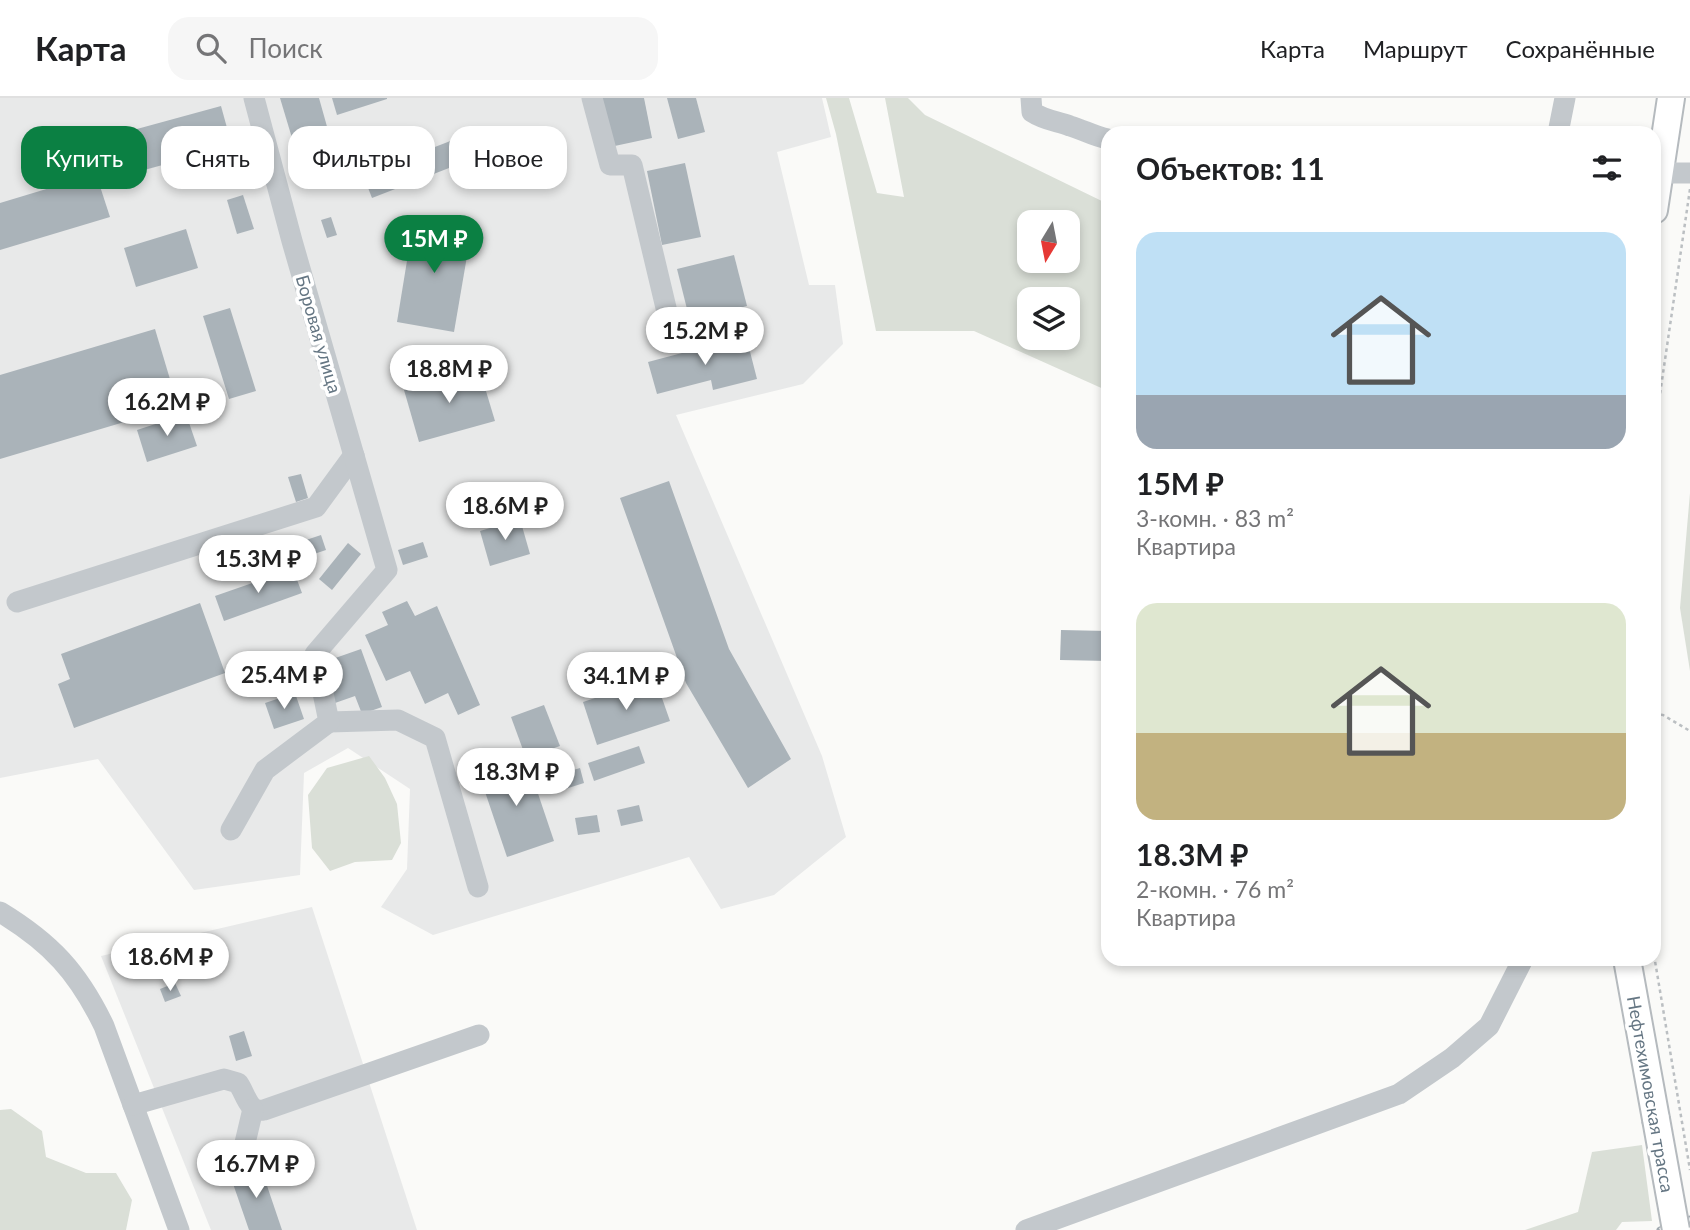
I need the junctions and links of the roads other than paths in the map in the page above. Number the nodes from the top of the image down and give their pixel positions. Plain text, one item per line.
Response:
1 (254, 98) edge
2 (592, 98) edge
3 (1031, 98) edge
4 (1565, 98) edge
5 (1671, 98) edge
6 (1559, 126) edge
7 (1101, 138) edge
8 (1661, 160) edge
9 (1661, 173) edge
10 (1690, 173) edge
11 (672, 333) dead end
12 (354, 455) junction
13 (17, 603) dead end
14 (329, 722) junction
15 (231, 830) dead end
16 (478, 887) dead end
17 (0, 912) edge
18 (1519, 966) edge
19 (1629, 966) edge
20 (479, 1035) dead end
21 (133, 1105) junction
22 (253, 1109) junction
23 (245, 1143) dead end
24 (179, 1230) edge
25 (1026, 1230) edge
26 (1675, 1230) edge

1 - 12 street, Боровая улица
2 - 11 street
3 - 7 street
4 - 6 street
5 - 8 main road
9 - 10 street
12 - 13 street
12 - 14 street, Боровая улица
14 - 15 street
14 - 16 street
17 - 21 street
18 - 25 street
19 - 26 main road, Нефтехимовская трасса, bridge
20 - 22 street
21 - 22 street
21 - 24 street
22 - 23 street

